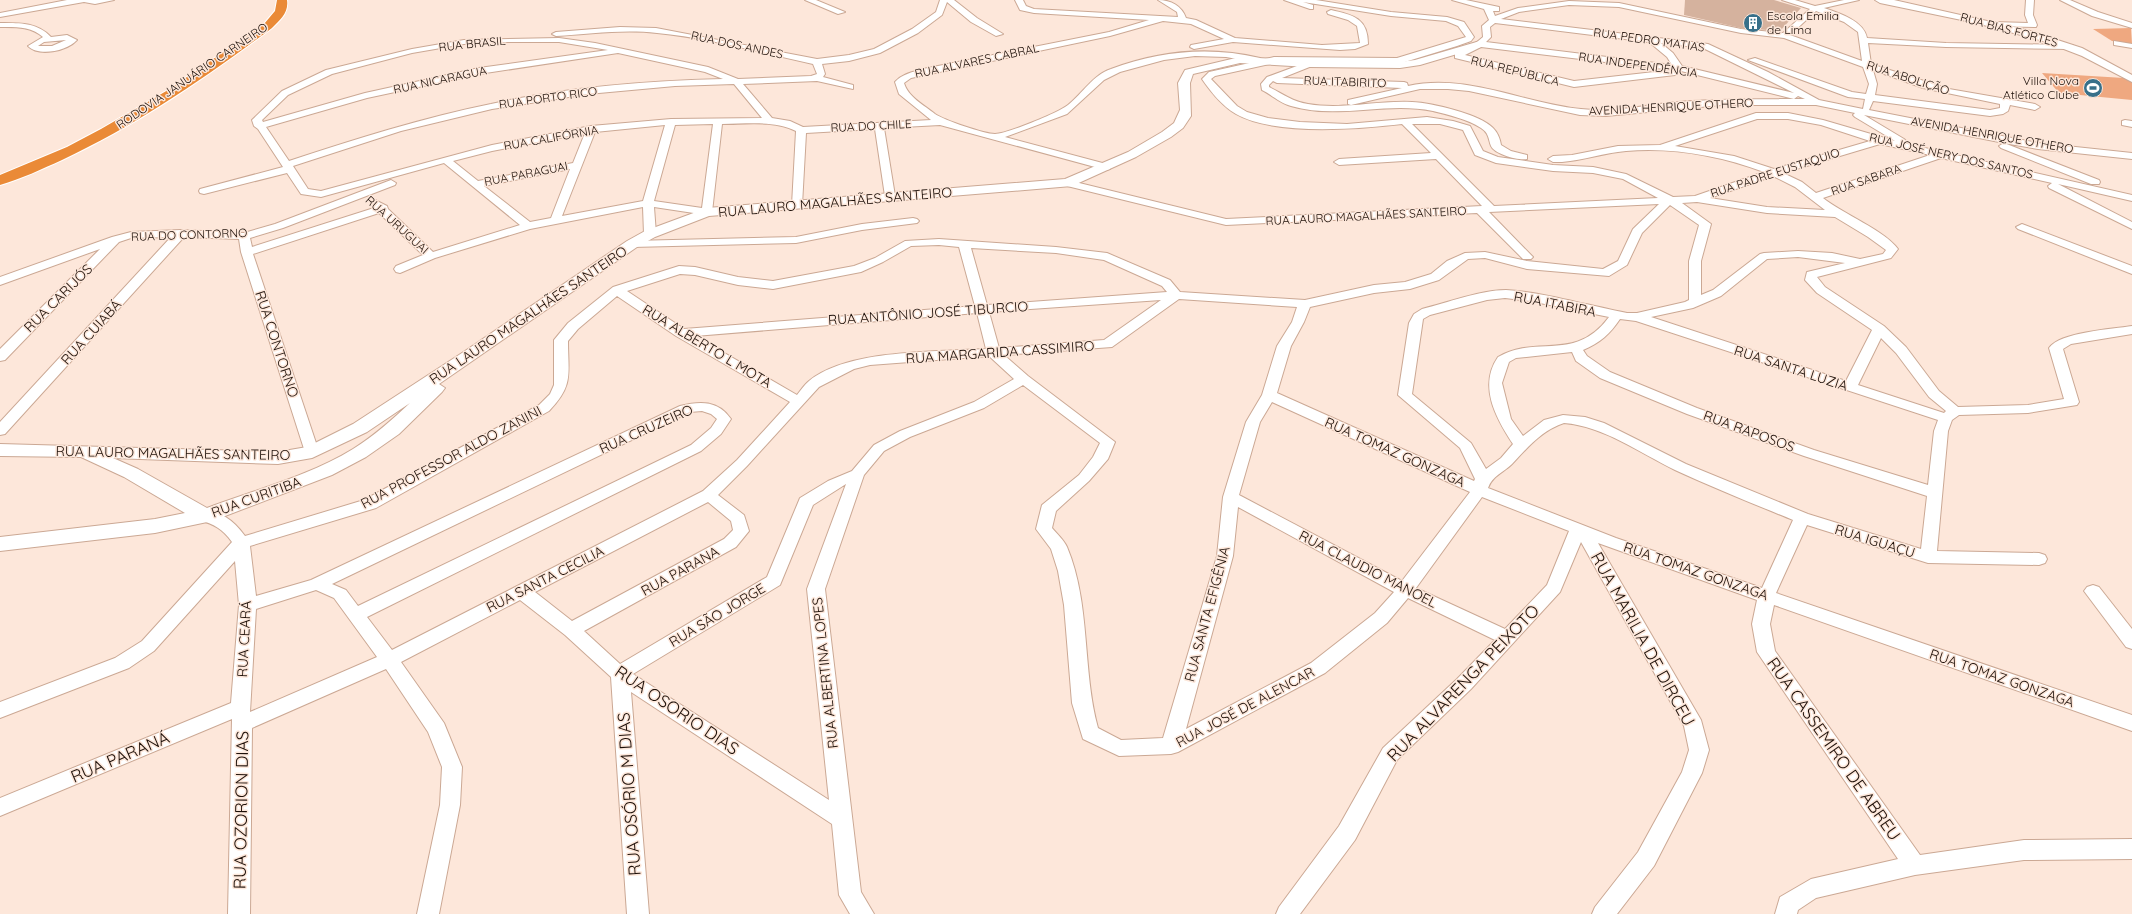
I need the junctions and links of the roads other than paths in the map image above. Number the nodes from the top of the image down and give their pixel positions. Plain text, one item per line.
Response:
1 (82, 0) edge
2 (87, 0) edge
3 (110, 0) edge
4 (282, 0) edge
5 (809, 0) edge
6 (944, 0) edge
7 (949, 0) edge
8 (1019, 0) edge
9 (1162, 0) edge
10 (1288, 0) edge
11 (1302, 0) edge
12 (1456, 0) edge
13 (1596, 0) edge
14 (1786, 0) edge
15 (1855, 0) edge
16 (1880, 0) edge
17 (2030, 0) edge
18 (2064, 0) edge
19 (1549, 3) edge
20 (1569, 3) junction
21 (1616, 3) edge
22 (1487, 6) junction
23 (269, 7) dead end
24 (1815, 8) junction
25 (841, 12) dead end
26 (1512, 13) junction
27 (0, 15) edge
28 (1165, 18) junction
29 (1183, 20) junction
30 (1494, 20) junction
31 (1993, 24) junction
32 (0, 25) edge
33 (2132, 26) edge
34 (1000, 34) dead end
35 (1785, 36) junction
36 (49, 39) dead end
37 (1652, 39) junction
38 (508, 40) junction
39 (1233, 40) junction
40 (1863, 40) junction
41 (2116, 43) dead end
42 (1480, 44) junction
43 (1705, 46) junction
44 (2132, 46) edge
45 (2070, 47) junction
46 (624, 51) junction
47 (1174, 55) junction
48 (1257, 60) junction
49 (817, 62) junction
50 (1269, 62) junction
51 (1309, 64) junction
52 (1867, 65) junction
53 (1679, 68) junction
54 (817, 78) junction
55 (1270, 79) junction
56 (2132, 79) edge
57 (736, 81) junction
58 (1420, 86) junction
59 (850, 87) dead end
60 (1870, 98) junction
61 (1816, 102) junction
62 (2005, 102) junction
63 (1330, 107) junction
64 (2035, 107) dead end
65 (1850, 110) junction
66 (1865, 113) junction
67 (769, 121) junction
68 (672, 122) junction
69 (718, 122) junction
70 (940, 122) junction
71 (1405, 122) junction
72 (259, 126) junction
73 (879, 126) junction
74 (591, 129) junction
75 (801, 130) junction
76 (1980, 136) junction
77 (995, 137) junction
78 (1880, 141) junction
79 (1910, 147) junction
80 (1656, 149) junction
81 (1941, 154) junction
82 (1438, 156) junction
83 (2132, 156) edge
84 (445, 161) junction
85 (1339, 162) dead end
86 (576, 165) junction
87 (288, 167) junction
88 (1106, 167) junction
89 (1774, 172) junction
90 (0, 175) edge
91 (2032, 175) junction
92 (0, 180) edge
93 (1067, 183) junction
94 (476, 184) junction
95 (204, 191) dead end
96 (363, 194) junction
97 (890, 196) junction
98 (1814, 197) junction
99 (2130, 198) edge
100 (1669, 199) junction
101 (1696, 199) junction
102 (648, 203) junction
103 (797, 205) junction
104 (383, 208) junction
105 (1485, 209) junction
106 (708, 212) junction
107 (1838, 214) junction
108 (555, 221) junction
109 (912, 221) dead end
110 (528, 226) junction
111 (2132, 226) edge
112 (2022, 227) dead end
113 (181, 233) junction
114 (650, 234) junction
115 (244, 236) junction
116 (116, 239) junction
117 (632, 244) junction
118 (964, 244) junction
119 (247, 252) junction
120 (431, 256) junction
121 (1527, 257) dead end
122 (1863, 263) junction
123 (400, 269) dead end
124 (2132, 270) edge
125 (20, 274) junction
126 (0, 281) edge
127 (617, 290) junction
128 (0, 293) edge
129 (1176, 295) junction
130 (1695, 302) junction
131 (1305, 304) junction
132 (981, 308) junction
133 (1616, 316) junction
134 (1637, 317) junction
135 (1878, 329) junction
136 (2132, 330) edge
137 (681, 333) junction
138 (1576, 348) junction
139 (994, 354) junction
140 (471, 355) junction
141 (0, 357) edge
142 (1023, 379) junction
143 (814, 384) joint
144 (1850, 387) junction
145 (1269, 395) junction
146 (798, 402) junction
147 (1950, 415) junction
148 (0, 431) edge
149 (1521, 444) junction
150 (0, 450) edge
151 (81, 451) junction
152 (312, 452) junction
153 (155, 453) junction
154 (131, 473) junction
155 (857, 474) junction
156 (1481, 485) junction
157 (1935, 493) junction
158 (709, 495) junction
159 (1231, 497) junction
160 (205, 516) junction
161 (1802, 518) junction
162 (1581, 530) junction
163 (241, 543) junction
164 (0, 544) edge
165 (1928, 557) junction
166 (2039, 559) dead end
167 (317, 584) junction
168 (1405, 590) junction
169 (521, 591) junction
170 (2093, 591) dead end
171 (1767, 595) junction
172 (248, 605) junction
173 (355, 615) junction
174 (571, 630) junction
175 (1507, 638) junction
176 (2132, 642) edge
177 (388, 660) junction
178 (620, 673) junction
179 (0, 710) edge
180 (241, 715) junction
181 (2132, 723) edge
182 (1171, 746) junction
183 (0, 807) edge
184 (840, 818) junction
185 (2132, 849) edge
186 (1915, 864) junction
187 (239, 914) edge
188 (428, 914) edge
189 (638, 914) edge
190 (863, 914) edge
191 (1287, 914) edge
192 (1603, 914) edge
193 (1786, 914) edge

1 - 27 street
2 - 3 street
4 - 92 highway, RODOVIA JANUÁRIO CARNEIRO
5 - 25 street
6 - 49 street, RUA DOS ANDES
7 - 34 street
8 - 28 street, RUA ALVARES CABRAL
9 - 29 street
10 - 39 street
11 - 50 street
12 - 22 street
13 - 20 street
14 - 24 street
15 - 24 street
16 - 31 street, RUA BIAS FORTES
17 - 31 street
18 - 33 street
19 - 20 street, RUA ABOLIÇÃO
19 - 26 street, RUA ABOLIÇÃO
20 - 21 street, RUA ABOLIÇÃO
21 - 35 street, RUA ABOLIÇÃO
22 - 26 street
22 - 30 street
23 - 90 highway, RODOVIA JANUÁRIO CARNEIRO
24 - 35 street
24 - 40 street
26 - 30 street, RUA ABOLIÇÃO
28 - 29 street, RUA ALVARES CABRAL
28 - 70 street, RUA ALVARES CABRAL
29 - 39 street, RUA ALVARES CABRAL
30 - 37 street, RUA PEDRO MATIAS
30 - 42 street
31 - 45 street, RUA BIAS FORTES
32 - 36 street
35 - 52 street, RUA ABOLIÇÃO
37 - 43 street, RUA PEDRO MATIAS
37 - 53 street
38 - 46 street, RUA BRASIL
38 - 49 street, RUA DOS ANDES
38 - 72 street, RUA BRASIL
39 - 47 street
40 - 45 street
40 - 52 street
41 - 44 street
42 - 51 street, RUA LAURO MAGALHÃES SANTEIRO
42 - 53 street, RUA INDEPENDÊNCIA
42 - 53 street, RUA REPÚBLICA
43 - 60 street
43 - 61 street, RUA PEDRO MATIAS
45 - 56 street, RUA BIAS FORTES
46 - 57 street, RUA BRASIL
46 - 72 street, RUA NICARAGUA
47 - 48 street
47 - 77 street
48 - 50 street, RUA LAURO MAGALHÃES SANTEIRO
48 - 88 street, RUA LAURO MAGALHÃES SANTEIRO
49 - 54 street
50 - 51 street, RUA LAURO MAGALHÃES SANTEIRO
50 - 71 street
51 - 55 street
52 - 60 street
52 - 62 street, RUA ABOLIÇÃO
53 - 61 street, RUA INDEPENDÊNCIA
54 - 57 street, RUA PORTO RICO
54 - 59 street, RUA PORTO RICO
55 - 58 street, RUA ITABIRITO
55 - 63 street
57 - 67 street, RUA BRASIL
57 - 87 street, RUA PORTO RICO
58 - 61 street, AVENIDA HENRIQUE OTHERO
58 - 63 street, AVENIDA HENRIQUE OTHERO
60 - 62 street
60 - 66 street
61 - 65 street, AVENIDA HENRIQUE OTHERO
62 - 64 street, RUA ABOLIÇÃO
63 - 80 street
65 - 66 street, AVENIDA HENRIQUE OTHERO
65 - 79 street
66 - 76 street, AVENIDA HENRIQUE OTHERO
67 - 69 street, RUA CALIFÓRNIA
67 - 75 street, RUA CALIFÓRNIA
68 - 69 street, RUA CALIFÓRNIA
68 - 74 street, RUA CALIFÓRNIA
68 - 102 street
69 - 106 street
70 - 73 street, RUA DO CHILE
70 - 77 street, RUA ALVARES CABRAL
71 - 82 street
71 - 100 street
72 - 87 street
73 - 75 street, RUA DO CHILE
73 - 97 street
74 - 84 street, RUA CALIFÓRNIA
74 - 86 street
75 - 103 street
76 - 83 street, AVENIDA HENRIQUE OTHERO
76 - 99 street
77 - 88 street, RUA ALVARES CABRAL
78 - 79 street, RUA JOSÉ NERY DOS SANTOS
78 - 80 street, RUA JOSÉ NERY DOS SANTOS
78 - 89 street, RUA PADRE EUSTAQUIO
79 - 81 street, RUA JOSÉ NERY DOS SANTOS
80 - 89 street
81 - 91 street, RUA JOSÉ NERY DOS SANTOS
81 - 98 street, RUA SABARA
82 - 85 street
82 - 105 street
84 - 87 street, RUA CALIFÓRNIA
84 - 94 street
84 - 96 street, RUA DO CONTORNO
86 - 94 street, RUA PARAGUAI
86 - 108 street
87 - 95 street, RUA PORTO RICO
88 - 93 street, RUA LAURO MAGALHÃES SANTEIRO
89 - 98 street
89 - 101 street, RUA PADRE EUSTAQUIO
91 - 99 street, RUA JOSÉ NERY DOS SANTOS
91 - 111 street
93 - 97 street, RUA LAURO MAGALHÃES SANTEIRO
93 - 105 street, RUA LAURO MAGALHÃES SANTEIRO
94 - 110 street
96 - 104 street, RUA URUGUAI
96 - 115 street, RUA DO CONTORNO
97 - 103 street, RUA LAURO MAGALHÃES SANTEIRO
98 - 107 street
100 - 101 street, RUA PADRE EUSTAQUIO
100 - 105 street, RUA LAURO MAGALHÃES SANTEIRO
100 - 130 street
100 - 131 street
101 - 107 street
102 - 106 street
102 - 108 street
102 - 114 street
103 - 106 street, RUA LAURO MAGALHÃES SANTEIRO
104 - 119 street, RUA DO CONTORNO
104 - 120 street, RUA URUGUAI
105 - 121 street
106 - 114 street, RUA LAURO MAGALHÃES SANTEIRO
107 - 122 street
108 - 110 street
109 - 117 street
110 - 120 street
112 - 124 street
113 - 115 street, RUA DO CONTORNO
113 - 116 street, RUA DO CONTORNO
113 - 148 street, RUA CUIABÁ
114 - 117 street, RUA LAURO MAGALHÃES SANTEIRO
115 - 119 street, RUA CONTORNO
116 - 125 street, RUA DO CONTORNO
116 - 141 street, RUA CARIJÓS
117 - 140 street, RUA LAURO MAGALHÃES SANTEIRO
118 - 127 street, RUA PROFESSOR ALDO ZANINI
118 - 129 street, RUA PROFESSOR ALDO ZANINI
118 - 132 street
119 - 152 street, RUA CONTORNO
120 - 123 street
122 - 130 street, RUA ITABIRA
122 - 135 street
125 - 126 street, RUA DO CONTORNO
125 - 128 street
127 - 137 street, RUA ALBERTO L MOTA
127 - 163 street, RUA PROFESSOR ALDO ZANINI
129 - 131 street
129 - 132 street, RUA ANTÔNIO JOSÉ TIBURCIO
129 - 139 street, RUA MARGARIDA CASSIMIRO
130 - 134 street, RUA ITABIRA
131 - 145 street, RUA SANTA EFIGÊNIA
132 - 137 street, RUA ANTÔNIO JOSÉ TIBURCIO
132 - 139 street
133 - 134 street, RUA ITABIRA
133 - 138 street
133 - 156 street, RUA ITABIRA
134 - 144 street, RUA SANTA LUZIA
135 - 144 street
135 - 147 street
136 - 147 street, RUA SANTA LUZIA
137 - 146 street, RUA ALBERTO L MOTA
138 - 149 street
138 - 157 street, RUA RAPOSOS
139 - 142 street
139 - 143 street, RUA MARGARIDA CASSIMIRO
140 - 152 street, RUA LAURO MAGALHÃES SANTEIRO
140 - 160 street, RUA CURITIBA
142 - 155 street, RUA ALBERTINA LOPES
142 - 182 street, RUA JOSÉ DE ALENCAR
143 - 146 street, RUA SANTA CECILIA
144 - 147 street, RUA SANTA LUZIA
145 - 156 street, RUA TOMAZ GONZAGA
145 - 159 street, RUA SANTA EFIGÊNIA
146 - 158 street, RUA SANTA CECILIA
147 - 157 street, RUA IGUAÇU
149 - 156 street, RUA IGUAÇU
149 - 161 street, RUA IGUAÇU
150 - 151 street, RUA LAURO MAGALHÃES SANTEIRO
151 - 153 street, RUA LAURO MAGALHÃES SANTEIRO
151 - 154 street
152 - 153 street, RUA LAURO MAGALHÃES SANTEIRO
153 - 154 street
154 - 160 street
155 - 178 street, RUA SÃO JORGE
155 - 184 street, RUA ALBERTINA LOPES
156 - 162 street, RUA TOMAZ GONZAGA
156 - 168 street, RUA JOSÉ DE ALENCAR
157 - 165 street, RUA IGUAÇU
158 - 169 street, RUA SANTA CECILIA
158 - 174 street, RUA PARANA
159 - 168 street, RUA CLAUDIO MANOEL
159 - 182 street, RUA SANTA EFIGÊNIA
160 - 163 street
160 - 164 street, RUA CURITIBA
161 - 165 street, RUA IGUAÇU
161 - 171 street, RUA CASSEMIRO DE ABREU
162 - 171 street, RUA TOMAZ GONZAGA
162 - 175 street, RUA ALVARENGA PEIXOTO
162 - 192 street, RUA MARILIA DE DIRCEU
163 - 172 street, RUA CEARÁ
163 - 179 street
165 - 166 street
167 - 172 street
167 - 173 street
167 - 173 street, RUA CRUZEIRO
168 - 175 street, RUA CLAUDIO MANOEL
168 - 182 street, RUA JOSÉ DE ALENCAR
169 - 174 street, RUA OSORIO DIAS
169 - 177 street, RUA SANTA CECILIA
170 - 176 street
171 - 181 street, RUA TOMAZ GONZAGA
171 - 186 street, RUA CASSEMIRO DE ABREU
172 - 180 street, RUA CEARÁ
173 - 177 street
174 - 178 street, RUA OSORIO DIAS
175 - 191 street, RUA ALVARENGA PEIXOTO
177 - 180 street, RUA SANTA CECILIA
177 - 188 street
178 - 184 street, RUA OSORIO DIAS
178 - 189 street, RUA OSÓRIO M DIAS
180 - 183 street, RUA PARANÁ
180 - 187 street, RUA OZORION DIAS
184 - 190 street, RUA ALBERTINA LOPES
185 - 186 street
186 - 193 street

